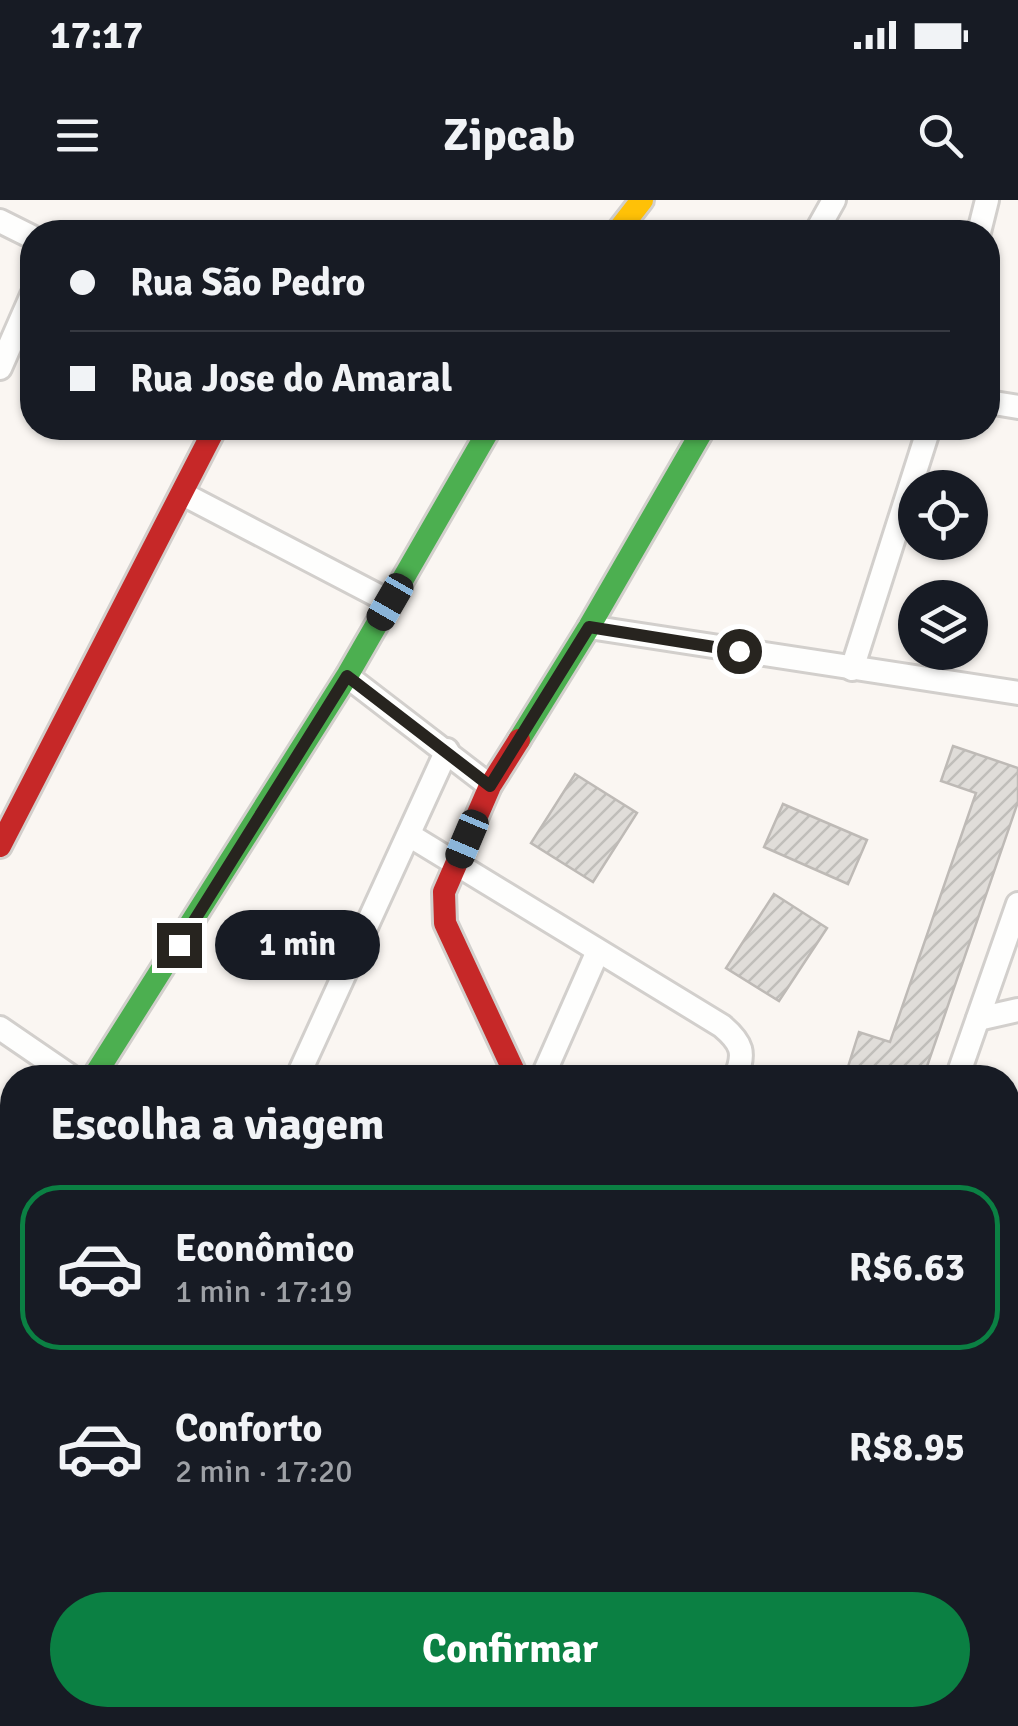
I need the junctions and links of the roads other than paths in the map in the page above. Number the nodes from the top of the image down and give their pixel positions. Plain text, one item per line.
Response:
1 (642, 200) edge
2 (626, 220) edge
3 (20, 322) edge
4 (0, 368) edge
5 (209, 440) edge
6 (483, 440) edge
7 (697, 440) edge
8 (925, 440) edge
9 (183, 494) junction
10 (390, 602) junction
11 (589, 627) junction
12 (852, 669) junction
13 (347, 676) junction
14 (1018, 693) edge
15 (447, 750) junction
16 (490, 786) junction
17 (409, 835) junction
18 (0, 846) edge
19 (456, 866) junction
20 (1018, 904) edge
21 (598, 951) junction
22 (1018, 1010) edge
23 (978, 1019) junction
24 (0, 1028) edge
25 (54, 1065) edge
26 (100, 1065) edge
27 (301, 1065) edge
28 (511, 1065) edge
29 (548, 1065) edge
30 (739, 1065) edge
31 (962, 1065) edge

1 - 2 street
3 - 4 street
5 - 9 street
6 - 10 street
7 - 11 street
8 - 12 street
9 - 10 street
9 - 18 street
10 - 13 street
11 - 12 street
11 - 16 street
12 - 14 street
13 - 15 street
13 - 26 street
15 - 16 street
15 - 17 street
16 - 19 street
17 - 19 street
17 - 27 street
19 - 21 street
19 - 28 street
20 - 23 street
21 - 29 street
21 - 30 street
22 - 23 street
23 - 31 street
24 - 25 street

